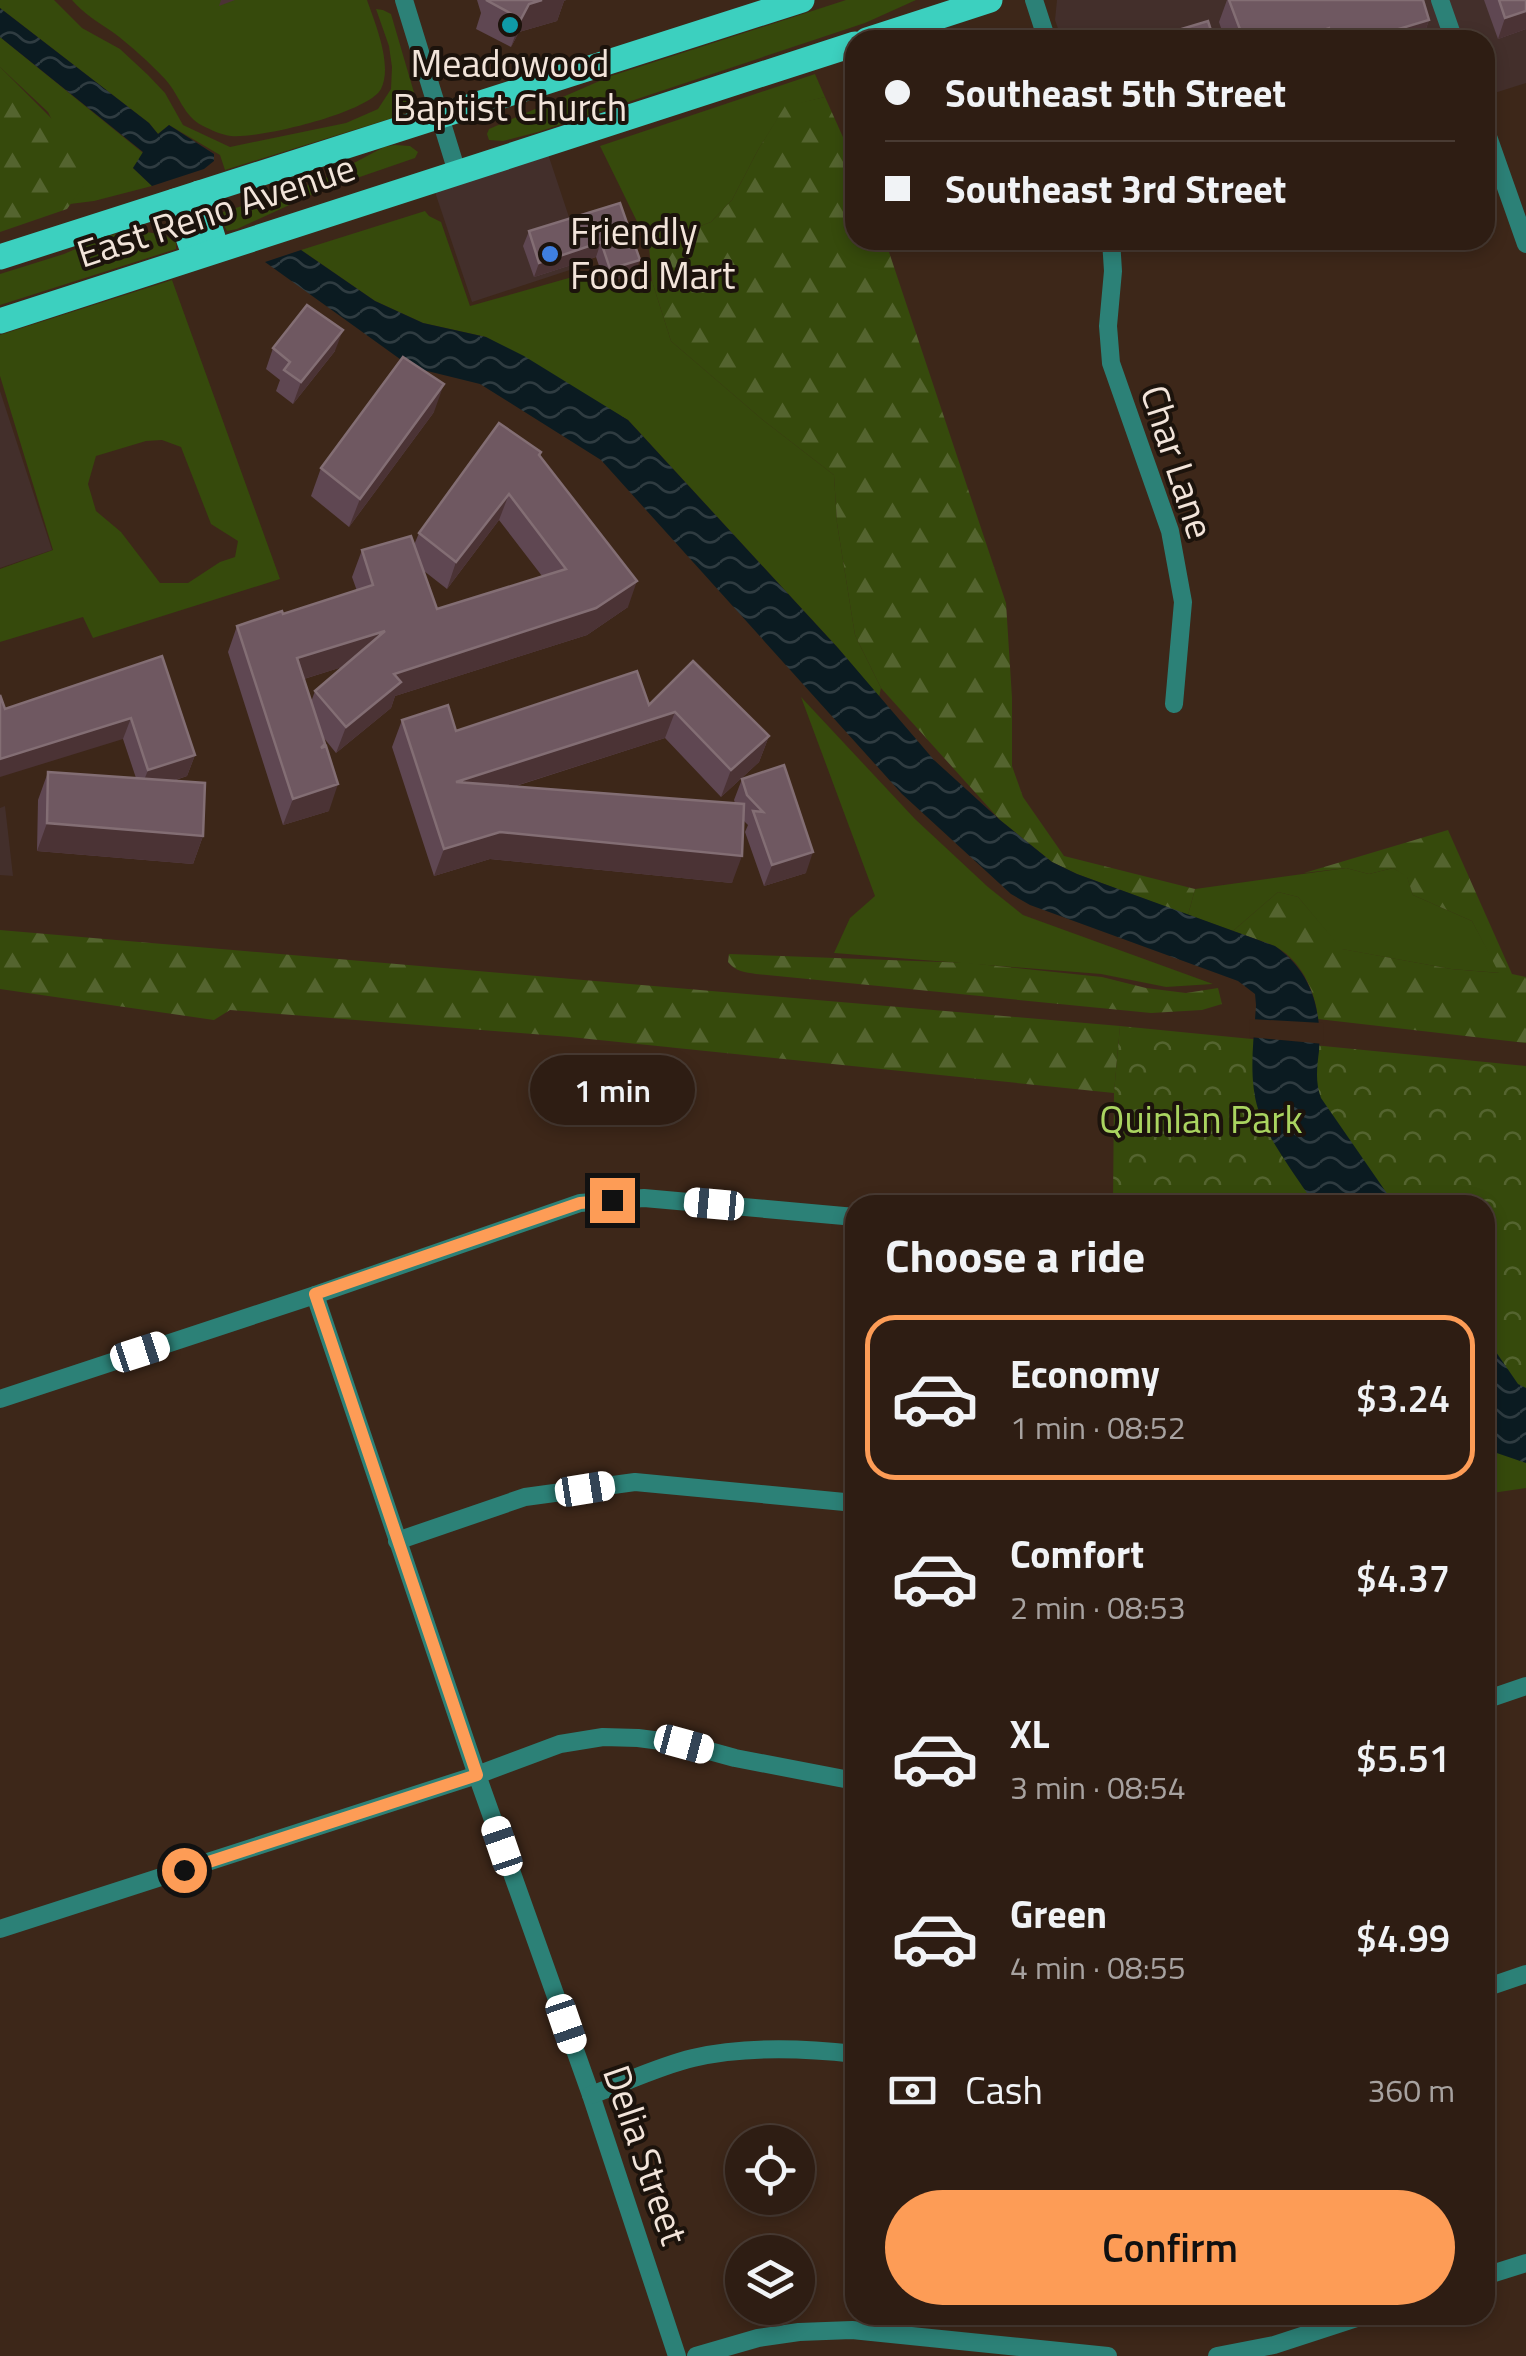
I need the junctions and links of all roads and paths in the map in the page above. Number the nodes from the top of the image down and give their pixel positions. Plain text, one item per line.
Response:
1 (404, 0) edge
2 (802, 0) edge
3 (990, 0) edge
4 (1034, 0) edge
5 (1440, 0) edge
6 (766, 6) edge
7 (898, 30) edge
8 (1044, 30) edge
9 (1450, 30) edge
10 (845, 47) edge
11 (440, 117) junction
12 (1495, 156) edge
13 (457, 172) junction
14 (187, 197) junction
15 (1526, 244) edge
16 (1112, 250) edge
17 (206, 254) junction
18 (0, 257) edge
19 (0, 321) edge
20 (1174, 704) dead end
21 (845, 1217) edge
22 (315, 1294) junction
23 (0, 1399) edge
24 (845, 1502) edge
25 (398, 1541) junction
26 (1526, 1686) edge
27 (1495, 1697) edge
28 (477, 1775) junction
29 (845, 1780) edge
30 (0, 1929) edge
31 (1526, 1974) edge
32 (1495, 1985) edge
33 (845, 2053) edge
34 (591, 2095) junction
35 (1526, 2263) edge
36 (1495, 2273) edge
37 (1335, 2325) edge
38 (677, 2356) edge
39 (696, 2356) edge
40 (1108, 2356) edge
41 (1217, 2356) edge

1 - 11 street
2 - 6 main road, East Reno Avenue
3 - 7 main road
4 - 8 street
5 - 9 street
6 - 11 main road, East Reno Avenue
10 - 13 main road, East Reno Avenue
11 - 13 street
11 - 14 main road, East Reno Avenue
12 - 15 street
13 - 17 main road, East Reno Avenue
14 - 17 main road
14 - 18 main road, East Reno Avenue
16 - 20 street, Char Lane
17 - 19 main road, East Reno Avenue
21 - 22 street
22 - 23 street
22 - 25 street, Delia Street
24 - 25 street
25 - 28 street, Delia Street
26 - 27 street
28 - 29 street
28 - 30 street
28 - 34 street, Delia Street
31 - 32 street
33 - 34 street
34 - 38 street, Delia Street
35 - 36 street
37 - 41 street
39 - 40 street

